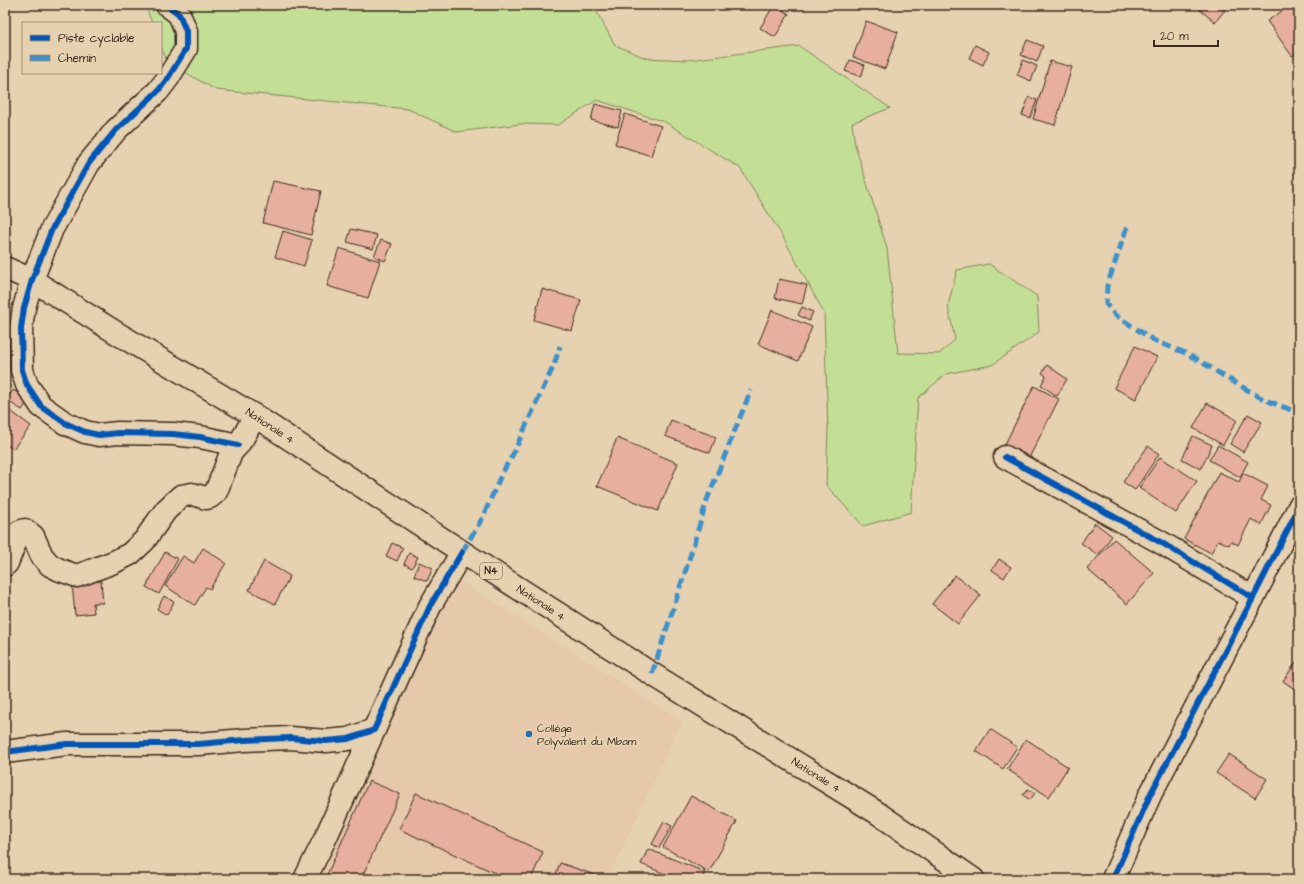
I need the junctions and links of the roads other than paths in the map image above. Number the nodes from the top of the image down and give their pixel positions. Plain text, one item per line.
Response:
1 (167, 5) edge
2 (5, 268) edge
3 (32, 280) junction
4 (255, 416) junction
5 (238, 445) junction
6 (1005, 457) dead end
7 (1299, 506) edge
8 (462, 552) junction
9 (5, 566) edge
10 (1253, 598) junction
11 (374, 730) junction
12 (5, 752) edge
13 (963, 877) edge
14 (305, 879) edge
15 (1113, 879) edge

1 - 3 main road
2 - 3 main road, Nationale 4 / N4
3 - 4 main road, Nationale 4 / N4
3 - 5 main road
4 - 5 main road
4 - 8 main road, Nationale 4 / N4
5 - 9 main road
6 - 10 main road
7 - 10 main road
8 - 11 main road
8 - 13 main road, Nationale 4 / N4
10 - 15 main road
11 - 12 main road
11 - 14 main road

